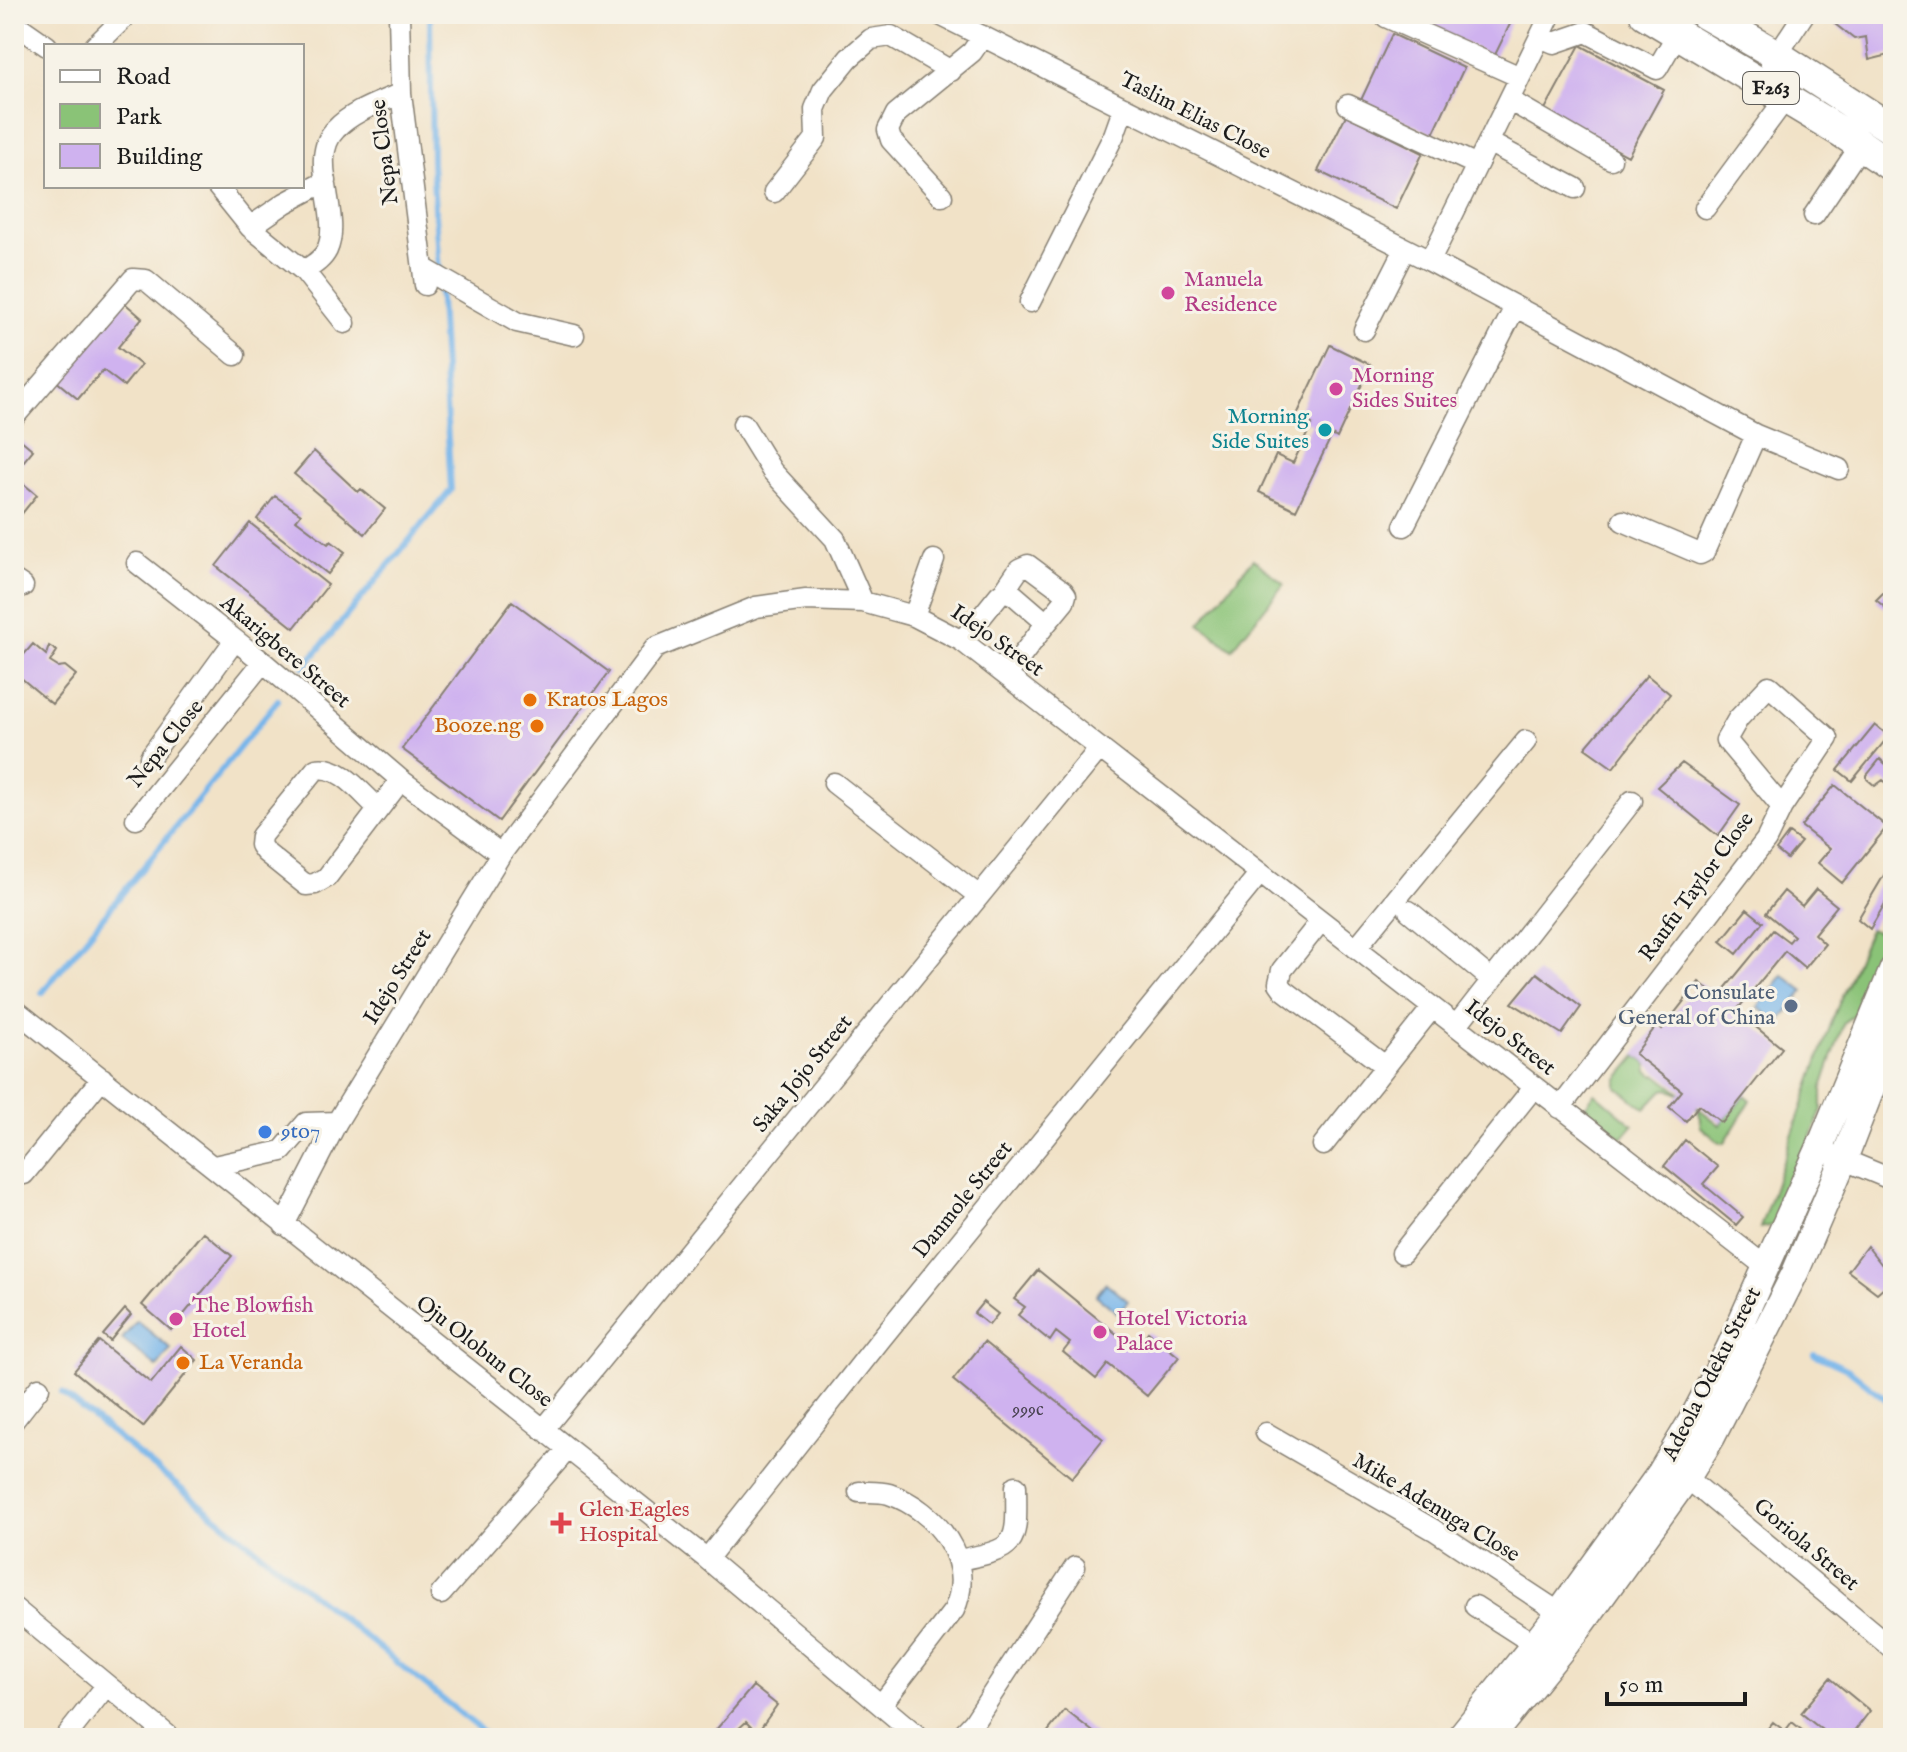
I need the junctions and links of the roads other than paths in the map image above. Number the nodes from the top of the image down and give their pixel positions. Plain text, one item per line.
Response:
1 (128, 14) edge
2 (399, 14) edge
3 (938, 14) edge
4 (1551, 14) edge
5 (1645, 14) edge
6 (1705, 14) edge
7 (1804, 14) edge
8 (1386, 17) dead end
9 (14, 23) edge
10 (1678, 33) junction
11 (983, 36) junction
12 (1540, 37) junction
13 (44, 44) edge
14 (97, 44) edge
15 (1777, 55) junction
16 (951, 71) junction
17 (1520, 77) junction
18 (1759, 81) junction
19 (401, 93) junction
20 (1786, 98) junction
21 (1509, 100) junction
22 (1348, 105) dead end
23 (1124, 107) junction
24 (1893, 130) edge
25 (1490, 143) junction
26 (1861, 145) junction
27 (1611, 159) dead end
28 (1477, 165) junction
29 (1893, 167) edge
30 (326, 181) junction
31 (219, 188) edge
32 (1575, 188) dead end
33 (774, 192) dead end
34 (942, 196) dead end
35 (1705, 208) dead end
36 (1814, 215) dead end
37 (250, 227) junction
38 (1405, 249) junction
39 (1430, 261) junction
40 (304, 271) junction
41 (1030, 302) dead end
42 (1515, 307) junction
43 (345, 323) dead end
44 (1364, 330) dead end
45 (574, 335) dead end
46 (235, 355) dead end
47 (14, 417) edge
48 (743, 424) dead end
49 (1756, 435) junction
50 (1839, 469) dead end
51 (1623, 521) dead end
52 (1404, 526) dead end
53 (934, 560) dead end
54 (137, 563) dead end
55 (1004, 591) junction
56 (863, 602) junction
57 (914, 616) junction
58 (1045, 625) junction
59 (235, 640) junction
60 (962, 641) junction
61 (263, 662) junction
62 (1007, 675) junction
63 (1526, 741) dead end
64 (1100, 748) junction
65 (150, 757) dead end
66 (401, 780) junction
67 (834, 783) dead end
68 (1632, 801) dead end
69 (1782, 807) junction
70 (379, 809) junction
71 (136, 819) dead end
72 (501, 854) junction
73 (1260, 873) junction
74 (979, 896) junction
75 (1409, 911) dead end
76 (1321, 921) junction
77 (1356, 948) junction
78 (1893, 969) edge
79 (1492, 980) junction
80 (1432, 1008) junction
81 (14, 1009) edge
82 (1456, 1026) junction
83 (1893, 1032) edge
84 (1385, 1066) junction
85 (102, 1078) junction
86 (1534, 1087) junction
87 (1560, 1108) junction
88 (337, 1122) junction
89 (1323, 1145) dead end
90 (1819, 1149) junction
91 (1844, 1159) junction
92 (214, 1166) junction
93 (24, 1174) dead end
94 (1893, 1180) edge
95 (284, 1225) junction
96 (1402, 1253) dead end
97 (1766, 1267) junction
98 (39, 1388) dead end
99 (14, 1420) edge
100 (543, 1430) junction
101 (1266, 1433) dead end
102 (567, 1450) junction
103 (1687, 1478) junction
104 (1016, 1486) dead end
105 (859, 1492) dead end
106 (707, 1559) junction
107 (959, 1560) junction
108 (1075, 1567) dead end
109 (441, 1594) dead end
110 (1475, 1606) dead end
111 (14, 1608) edge
112 (1569, 1620) junction
113 (1534, 1644) junction
114 (1893, 1649) edge
115 (106, 1686) junction
116 (881, 1705) junction
117 (1495, 1736) edge
118 (65, 1738) edge
119 (171, 1738) edge
120 (920, 1738) edge
121 (959, 1738) edge
122 (1459, 1738) edge

1 - 14 street
2 - 19 street, Nepa Close
3 - 11 street, Taslim Elias Close
4 - 12 street
5 - 10 highway, F263
6 - 15 highway, F263
7 - 15 street
8 - 17 street
9 - 13 street
10 - 12 street
10 - 18 highway, F263
11 - 16 street
11 - 23 street, Taslim Elias Close
12 - 17 street
15 - 18 street
15 - 24 highway, F263
16 - 33 street
16 - 34 street
17 - 21 street
18 - 20 highway, F263
19 - 30 street
19 - 45 street, Nepa Close
20 - 26 highway, F263
20 - 35 street
21 - 25 street
21 - 27 street
22 - 28 street
23 - 38 street, Taslim Elias Close
23 - 41 street
25 - 28 street
25 - 32 street
26 - 29 highway, F263
26 - 36 street
28 - 39 street
30 - 37 street
30 - 40 street
31 - 37 street
37 - 40 street
38 - 39 street, Taslim Elias Close
38 - 44 street
39 - 42 street, Taslim Elias Close
40 - 43 street
42 - 49 street, Taslim Elias Close
42 - 52 street
46 - 47 street
48 - 56 street
49 - 50 street, Taslim Elias Close
49 - 51 street
53 - 57 street
54 - 59 street, Akarigbere Street
55 - 58 street
55 - 58 street
55 - 60 street
56 - 57 street, Idejo Street
56 - 72 street, Idejo Street
57 - 60 street, Idejo Street
58 - 62 street
59 - 61 street, Akarigbere Street
59 - 65 street
60 - 62 street, Idejo Street
61 - 66 street, Akarigbere Street
61 - 71 street, Nepa Close
62 - 64 street, Idejo Street
63 - 77 street
64 - 73 street, Idejo Street
64 - 74 street, Saka Jojo Street
66 - 70 street
66 - 72 street, Akarigbere Street
67 - 74 street
68 - 79 street
69 - 69 street, Raufu Taylor Close
69 - 87 street, Raufu Taylor Close
70 - 70 street
72 - 88 street, Idejo Street
73 - 76 street, Idejo Street
73 - 106 street, Danmole Street
74 - 100 street, Saka Jojo Street
75 - 79 street
76 - 77 street, Idejo Street
76 - 84 street
77 - 80 street, Idejo Street
78 - 90 main road, Adeola Odeku Street
79 - 82 street
80 - 82 street, Idejo Street
80 - 84 street
81 - 85 street, Oju Olobun Close
82 - 86 street, Idejo Street
83 - 91 main road, Adeola Odeku Street
84 - 89 street
85 - 92 street, Oju Olobun Close
85 - 93 street
86 - 87 street, Idejo Street
86 - 96 street
87 - 97 street, Idejo Street
88 - 92 street
88 - 95 street, Idejo Street
90 - 91 street
90 - 97 main road, Adeola Odeku Street
91 - 94 street
91 - 103 main road, Adeola Odeku Street
92 - 95 street, Oju Olobun Close
95 - 100 street, Oju Olobun Close
97 - 112 main road, Adeola Odeku Street
98 - 99 street
100 - 102 street, Oju Olobun Close
101 - 112 street, Mike Adenuga Close
102 - 106 street, Oju Olobun Close
102 - 109 street
103 - 112 main road, Adeola Odeku Street
103 - 114 street, Goriola Street
104 - 107 street
105 - 107 street
106 - 116 street, Oju Olobun Close
107 - 116 street
108 - 121 street
110 - 113 street
111 - 115 street
112 - 113 main road, Adeola Odeku Street
112 - 117 main road, Adeola Odeku Street
113 - 122 main road, Adeola Odeku Street
115 - 118 street
115 - 119 street
116 - 120 street, Oju Olobun Close

